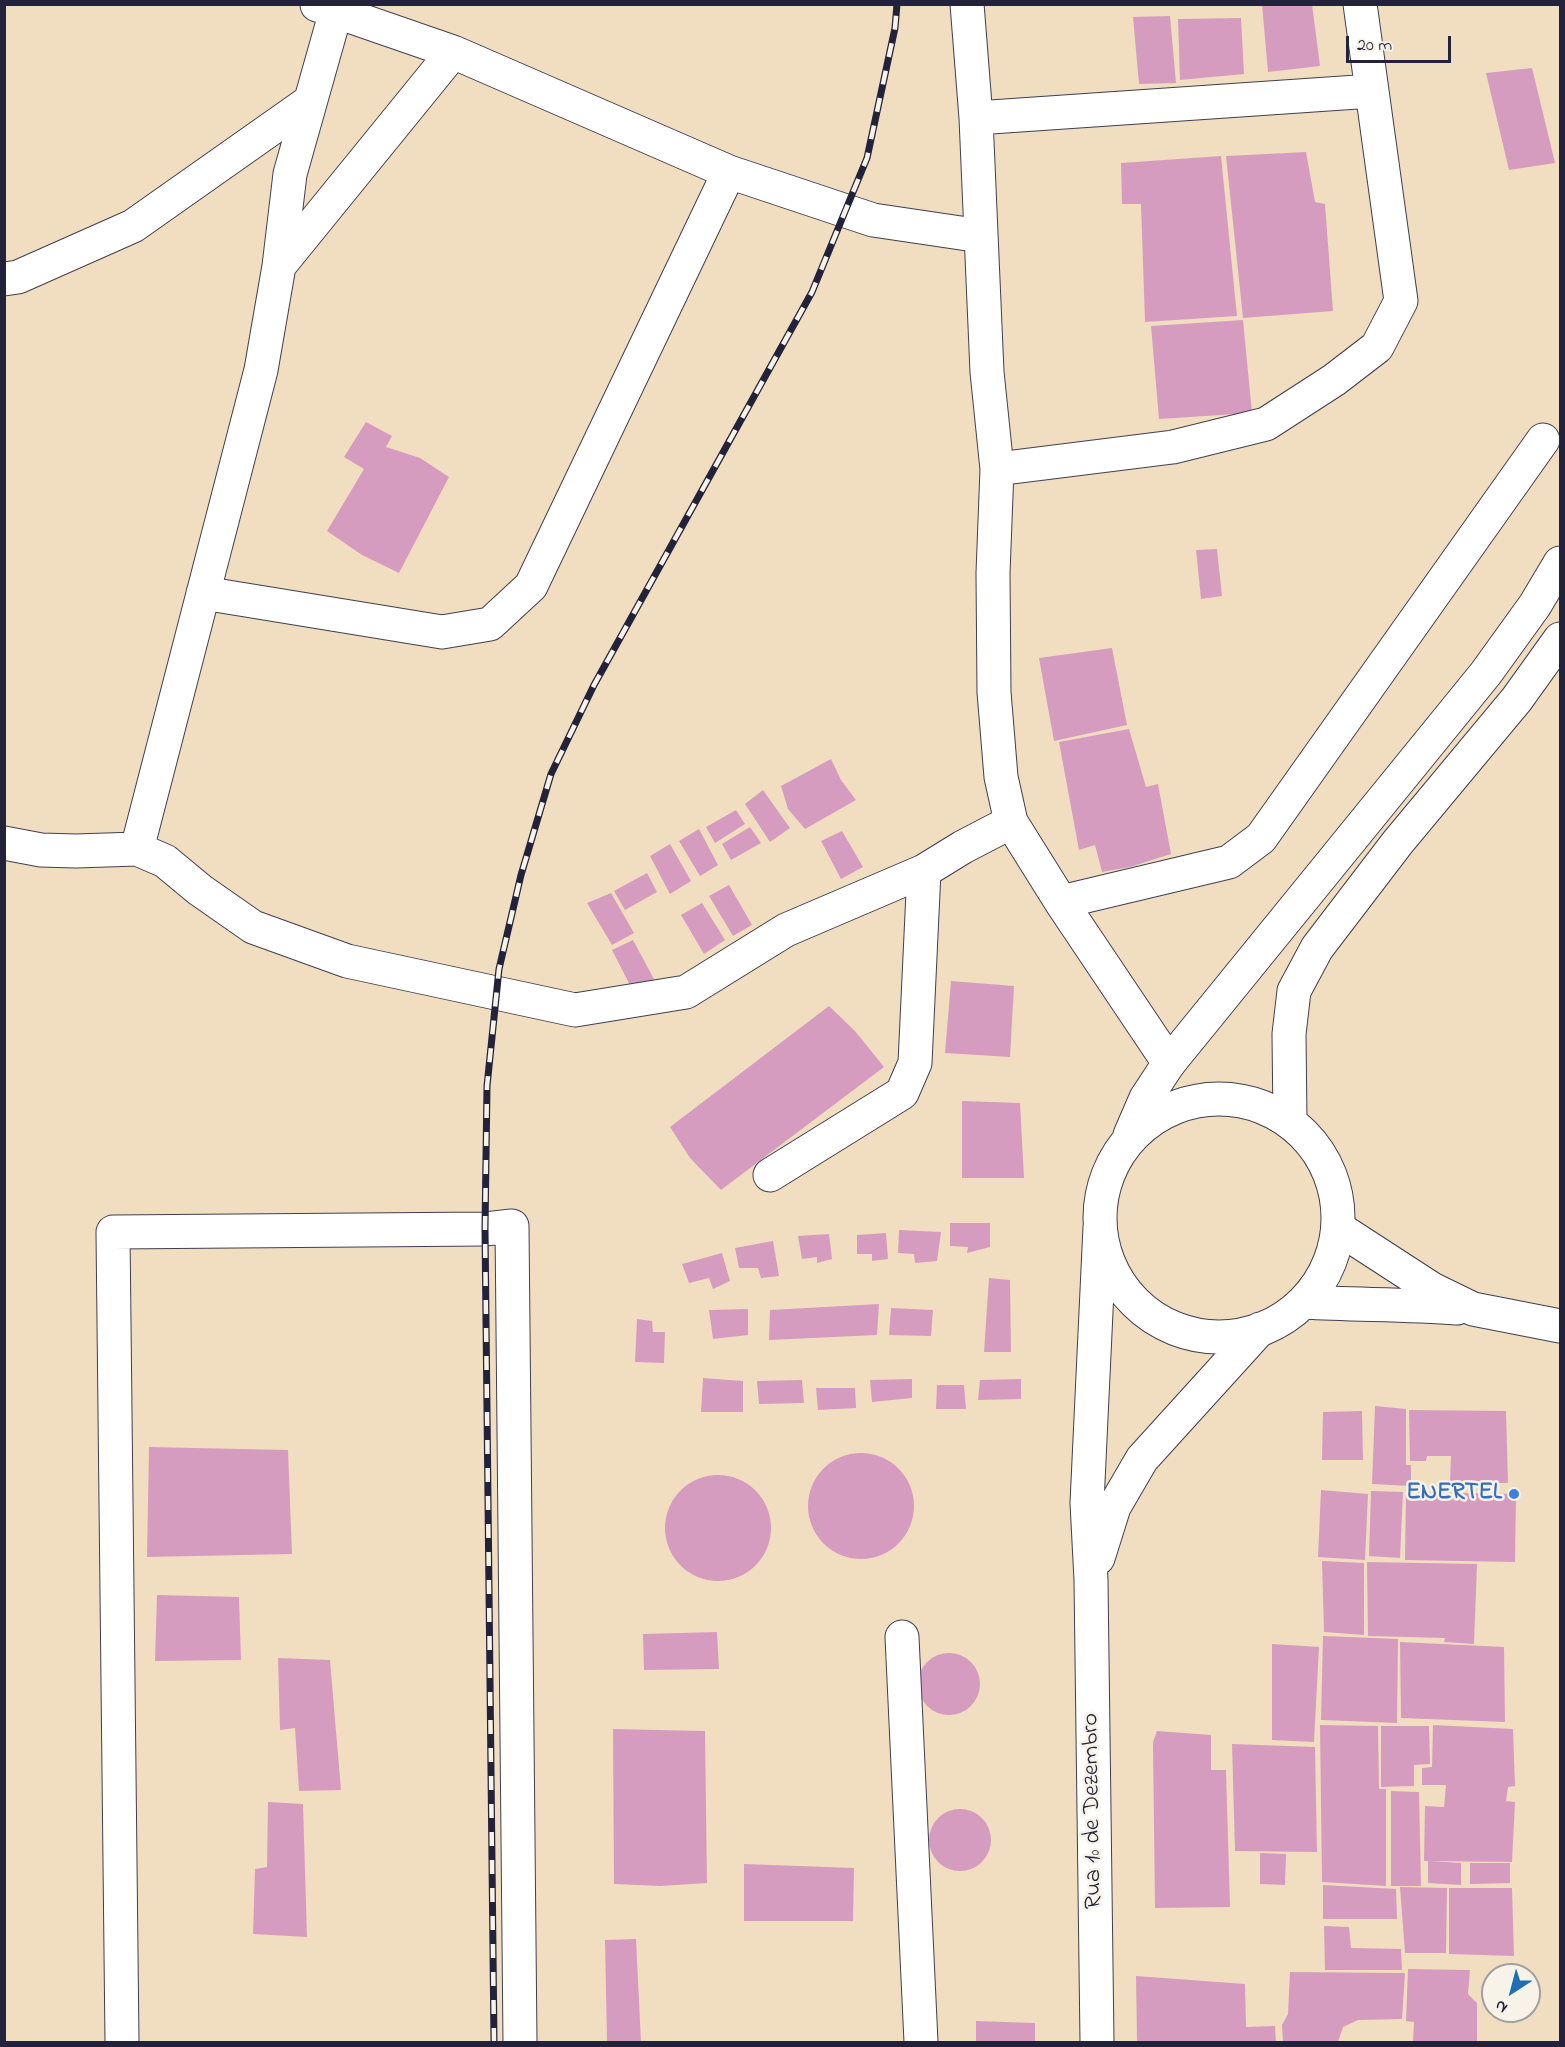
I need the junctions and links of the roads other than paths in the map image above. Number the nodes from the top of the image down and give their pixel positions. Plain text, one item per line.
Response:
1 (967, 4) edge
2 (1360, 4) edge
3 (330, 7) edge
4 (453, 52) junction
5 (1372, 91) junction
6 (309, 102) junction
7 (976, 118) junction
8 (729, 172) junction
9 (981, 236) junction
10 (279, 266) junction
11 (4, 279) edge
12 (1543, 440) dead end
13 (997, 469) junction
14 (1560, 563) edge
15 (203, 593) junction
16 (1560, 639) edge
17 (1011, 822) junction
18 (4, 843) edge
19 (137, 849) junction
20 (924, 871) junction
21 (1061, 902) junction
22 (1169, 1064) junction
23 (1290, 1122) junction
24 (1126, 1143) junction
25 (770, 1175) dead end
26 (1100, 1227) junction
27 (1338, 1228) junction
28 (1304, 1302) junction
29 (1473, 1309) junction
30 (1560, 1326) edge
31 (1260, 1329) junction
32 (1091, 1580) junction
33 (902, 1636) dead end
34 (122, 2043) edge
35 (520, 2043) edge
36 (921, 2043) edge
37 (1097, 2043) edge

1 - 7 main road
2 - 5 main road
3 - 4 main road
3 - 6 main road
4 - 8 main road
4 - 10 main road
5 - 7 main road
5 - 13 main road
6 - 10 main road
6 - 11 main road
7 - 9 main road
8 - 9 main road
8 - 15 main road
9 - 13 main road
10 - 15 main road
12 - 21 main road
13 - 17 main road
14 - 22 main road
15 - 19 main road
16 - 23 main road
17 - 20 main road
17 - 21 main road
18 - 19 main road
19 - 20 main road
20 - 25 main road
21 - 22 main road
22 - 24 main road
23 - 24 main road
23 - 27 main road
24 - 26 main road, Rua 1º de Dezembro
26 - 31 main road
26 - 32 main road, Rua 1º de Dezembro
27 - 28 main road
27 - 29 main road
28 - 29 main road
28 - 31 main road
29 - 30 main road
31 - 32 main road, Rua 1º de Dezembro
32 - 37 main road, Rua 1º de Dezembro
33 - 36 main road
34 - 35 main road

